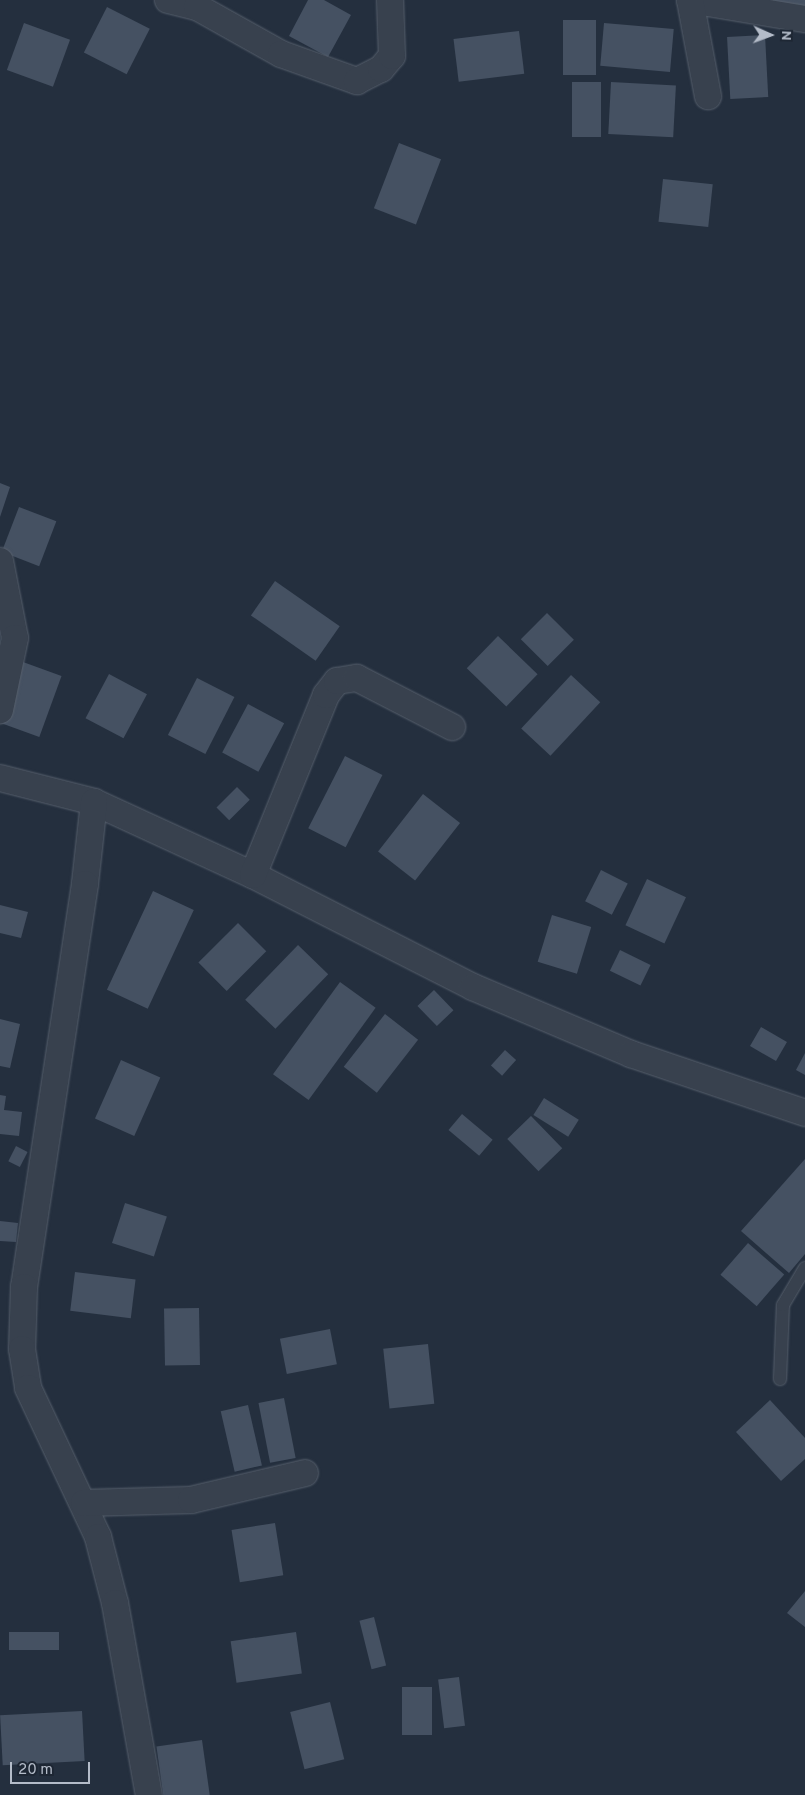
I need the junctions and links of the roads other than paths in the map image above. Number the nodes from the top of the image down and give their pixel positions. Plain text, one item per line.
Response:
1 (168, 0) edge
2 (390, 0) edge
3 (690, 0) edge
4 (805, 19) edge
5 (708, 96) dead end
6 (0, 562) edge
7 (0, 710) edge
8 (452, 727) dead end
9 (0, 778) edge
10 (94, 802) junction
11 (253, 875) junction
12 (805, 1113) edge
13 (805, 1268) edge
14 (780, 1378) dead end
15 (305, 1473) dead end
16 (84, 1503) junction
17 (149, 1795) edge

1 - 2 street
3 - 4 street
3 - 5 street
6 - 7 street
8 - 11 street
9 - 10 street
10 - 11 street
10 - 16 street
11 - 12 street
13 - 14 lane
15 - 16 street
16 - 17 street

